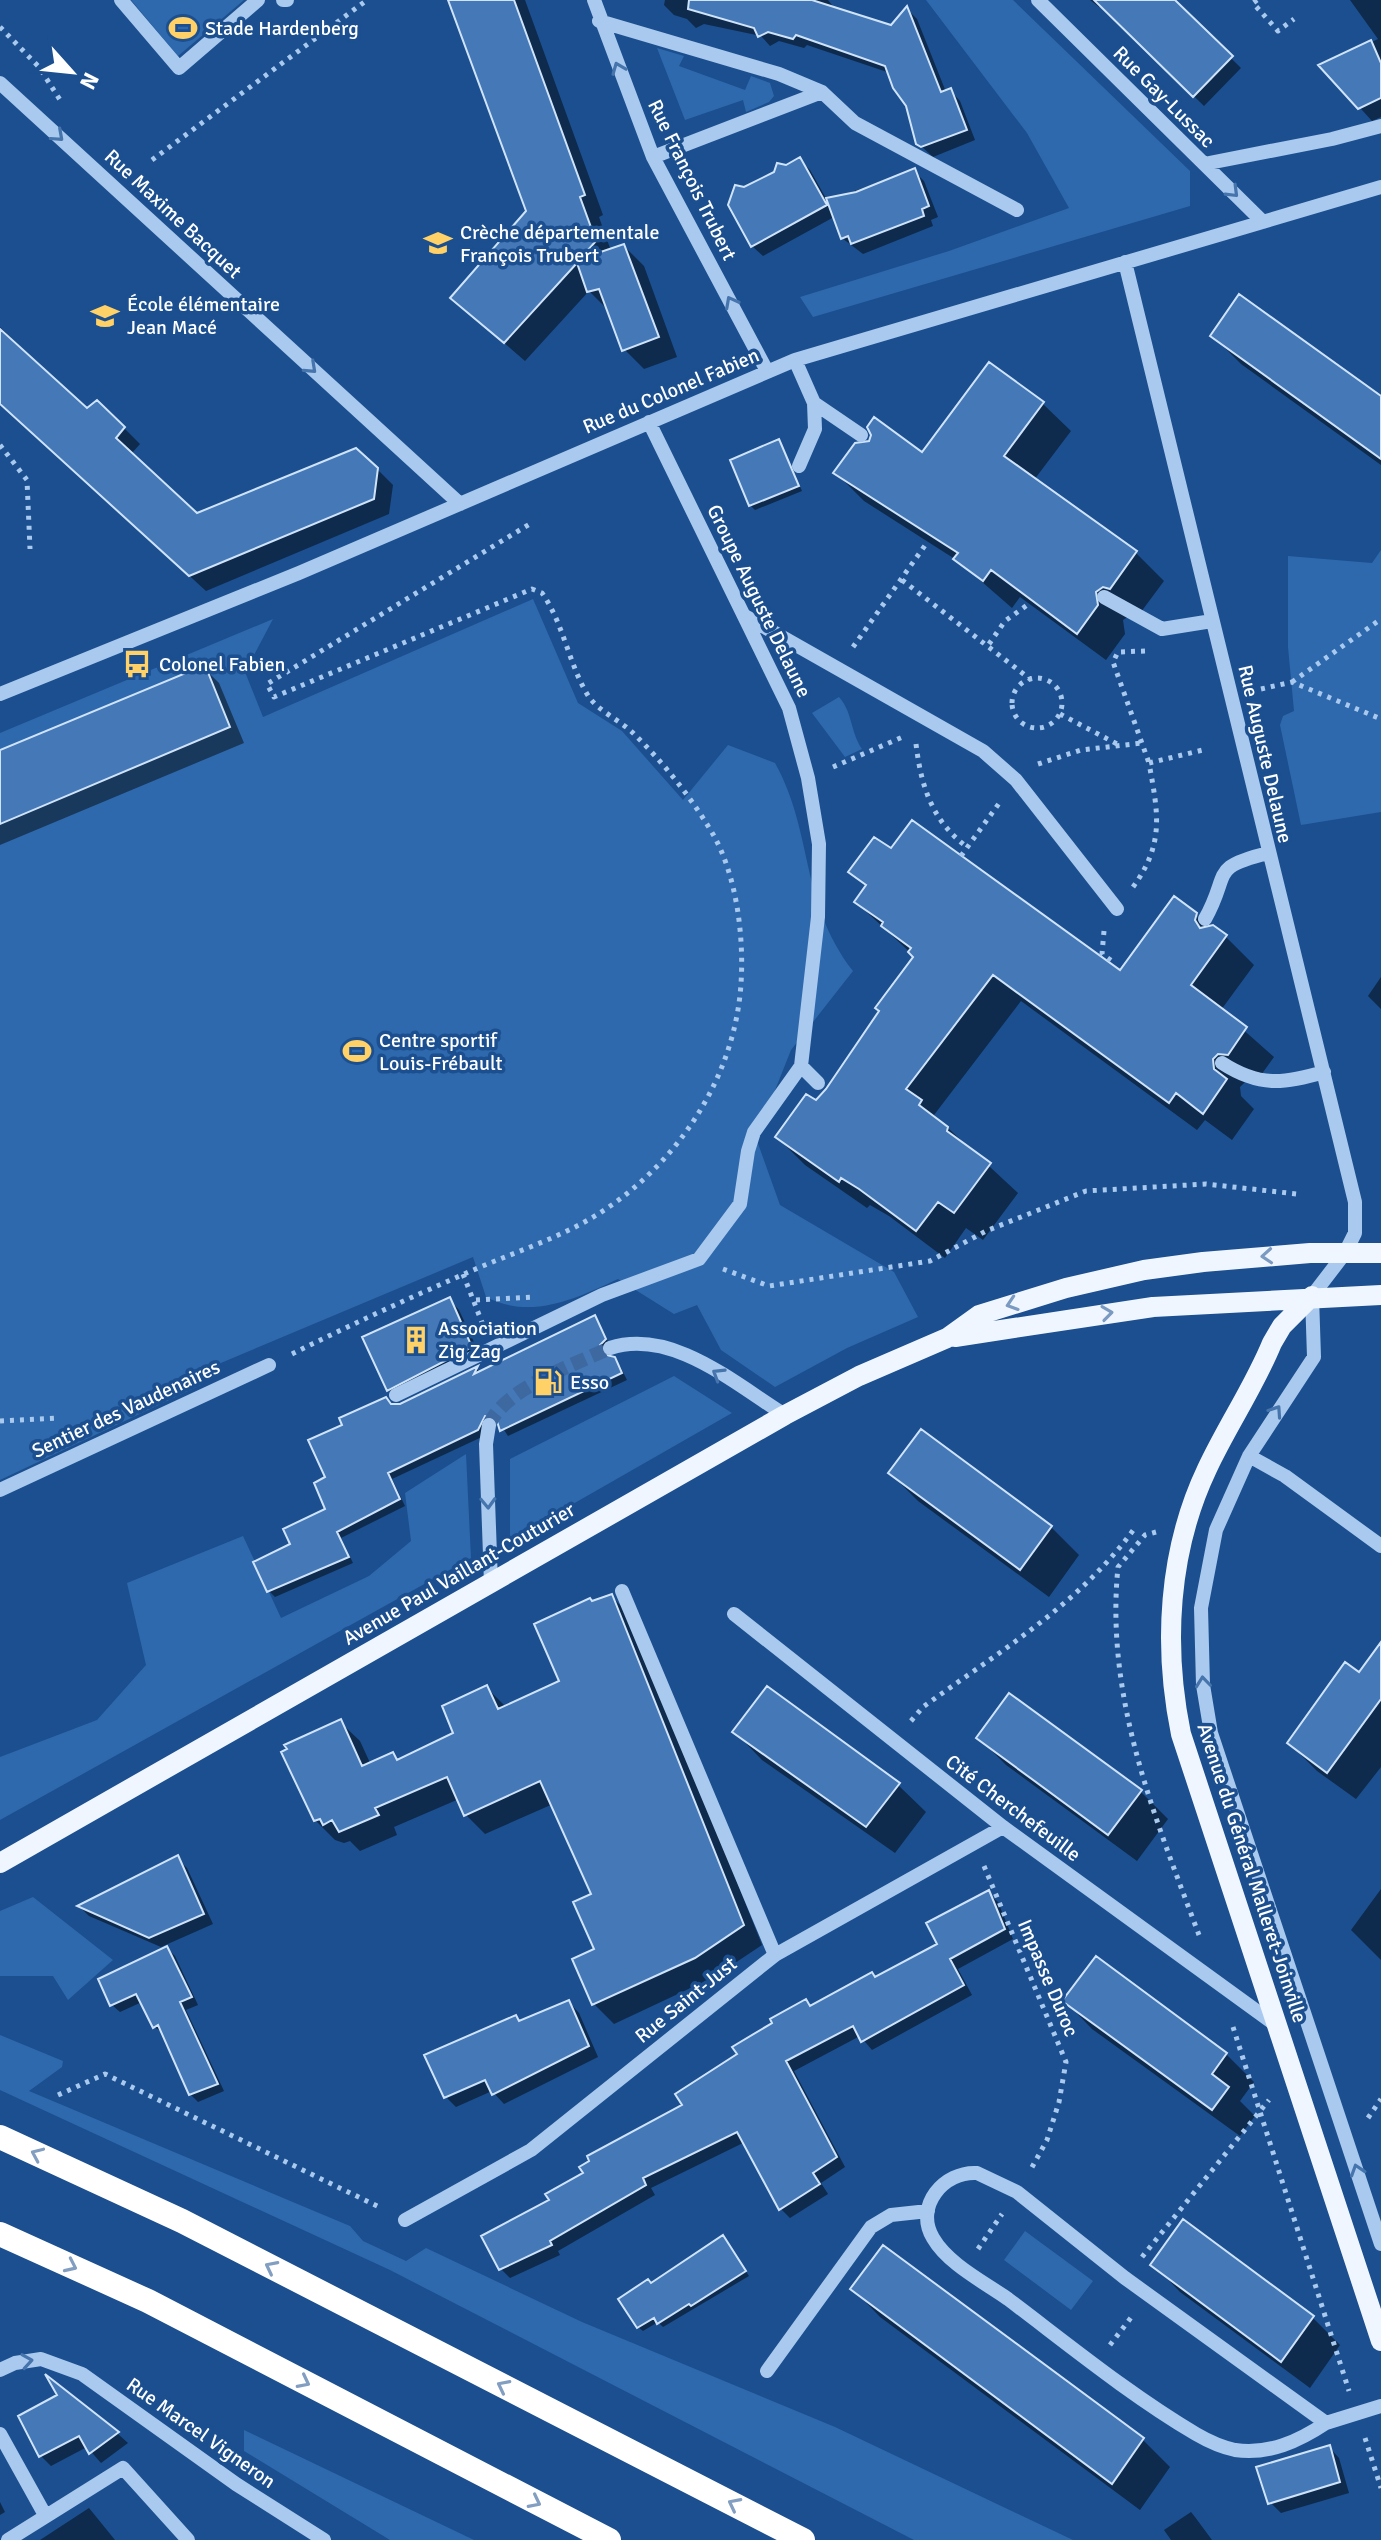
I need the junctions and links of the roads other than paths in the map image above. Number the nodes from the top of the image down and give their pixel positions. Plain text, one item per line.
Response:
1 (121, 0) edge
2 (258, 0) edge
3 (594, 0) edge
4 (1038, 0) edge
5 (599, 21) junction
6 (0, 83) edge
7 (822, 92) junction
8 (1381, 126) edge
9 (653, 157) junction
10 (1204, 164) junction
11 (1381, 187) edge
12 (1017, 210) dead end
13 (1263, 222) junction
14 (1125, 262) junction
15 (795, 360) junction
16 (767, 371) junction
17 (814, 403) junction
18 (649, 422) junction
19 (861, 435) dead end
20 (799, 466) dead end
21 (460, 504) junction
22 (1104, 597) dead end
23 (745, 615) junction
24 (1212, 621) junction
25 (0, 694) edge
26 (1268, 853) junction
27 (1117, 909) road end
28 (1205, 919) dead end
29 (1222, 1063) dead end
30 (801, 1066) junction
31 (1324, 1072) junction
32 (818, 1083) dead end
33 (1345, 1253) junction
34 (1381, 1253) edge
35 (1381, 1295) edge
36 (1312, 1296) junction
37 (947, 1338) junction
38 (610, 1348) tunnel mouth
39 (269, 1365) road end
40 (396, 1395) dead end
41 (785, 1415) junction
42 (489, 1425) tunnel mouth
43 (1249, 1456) junction
44 (0, 1490) edge
45 (1381, 1546) edge
46 (491, 1583) junction
47 (622, 1591) dead end
48 (734, 1614) dead end
49 (1003, 1827) junction
50 (0, 1863) edge
51 (775, 1955) junction
52 (1276, 2025) junction
53 (0, 2137) edge
54 (928, 2211) junction
55 (405, 2220) dead end
56 (0, 2234) edge
57 (1381, 2244) edge
58 (1381, 2341) edge
59 (0, 2370) edge
60 (767, 2371) dead end
61 (1381, 2406) edge
62 (1326, 2423) junction
63 (0, 2434) edge
64 (45, 2515) junction
65 (8, 2540) edge
66 (188, 2540) edge
67 (324, 2540) edge
68 (609, 2540) edge
69 (803, 2540) edge

1 - 2 street
3 - 5 street, Rue François Trubert
4 - 10 street, Rue Gay-Lussac
5 - 7 street
9 -> 5 street, Rue François Trubert
6 -> 21 street, Rue Maxime Bacquet
7 - 9 street
7 - 12 street
8 - 10 street
16 -> 9 street, Rue François Trubert
10 -> 13 street, Rue Gay-Lussac
11 - 13 street, Rue du Colonel Fabien
13 - 14 street, Rue du Colonel Fabien
14 - 15 street, Rue du Colonel Fabien
14 - 24 street, Rue Auguste Delaune
15 - 16 street, Rue du Colonel Fabien
15 - 17 street
16 - 18 street, Rue du Colonel Fabien
17 - 19 street
17 - 20 street
18 - 21 street, Rue du Colonel Fabien
18 - 23 street, Groupe Auguste Delaune
21 - 25 street, Rue du Colonel Fabien
22 - 24 street
23 - 27 street
23 - 30 street, Groupe Auguste Delaune
24 - 26 street, Rue Auguste Delaune
26 - 28 street
26 - 31 street, Rue Auguste Delaune
29 - 31 street
30 - 32 street
30 - 40 street
31 - 33 street, Rue Auguste Delaune
33 - 34 main road, Avenue Paul Vaillant-Couturier
33 - 36 street, Avenue du Général Malleret-Joinville
33 -> 37 main road, Avenue Paul Vaillant-Couturier
35 - 36 main road, Avenue Paul Vaillant-Couturier
37 -> 36 main road, Avenue Paul Vaillant-Couturier
43 -> 36 street, Avenue du Général Malleret-Joinville
36 - 52 main road, Avenue du Général Malleret-Joinville
37 - 41 main road, Avenue Paul Vaillant-Couturier
41 -> 38 street
39 - 44 street, Sentier des Vaudenaires
41 - 46 main road, Avenue Paul Vaillant-Couturier
42 -> 46 street
43 - 45 street
57 -> 43 street, Avenue du Général Malleret-Joinville
46 - 50 main road, Avenue Paul Vaillant-Couturier
47 - 51 street
48 - 49 street, Cité Cherchefeuille
49 - 51 street, Rue Saint-Just
49 - 52 street, Cité Cherchefeuille
51 - 55 street, Rue Saint-Just
52 - 58 main road, Avenue du Général Malleret-Joinville
69 -> 53 highway
54 - 60 street
54 - 62 street
54 - 62 street
56 -> 68 highway
59 -> 67 street, Rue Marcel Vigneron
61 - 62 street
63 - 64 street
64 - 65 street
64 - 66 street

